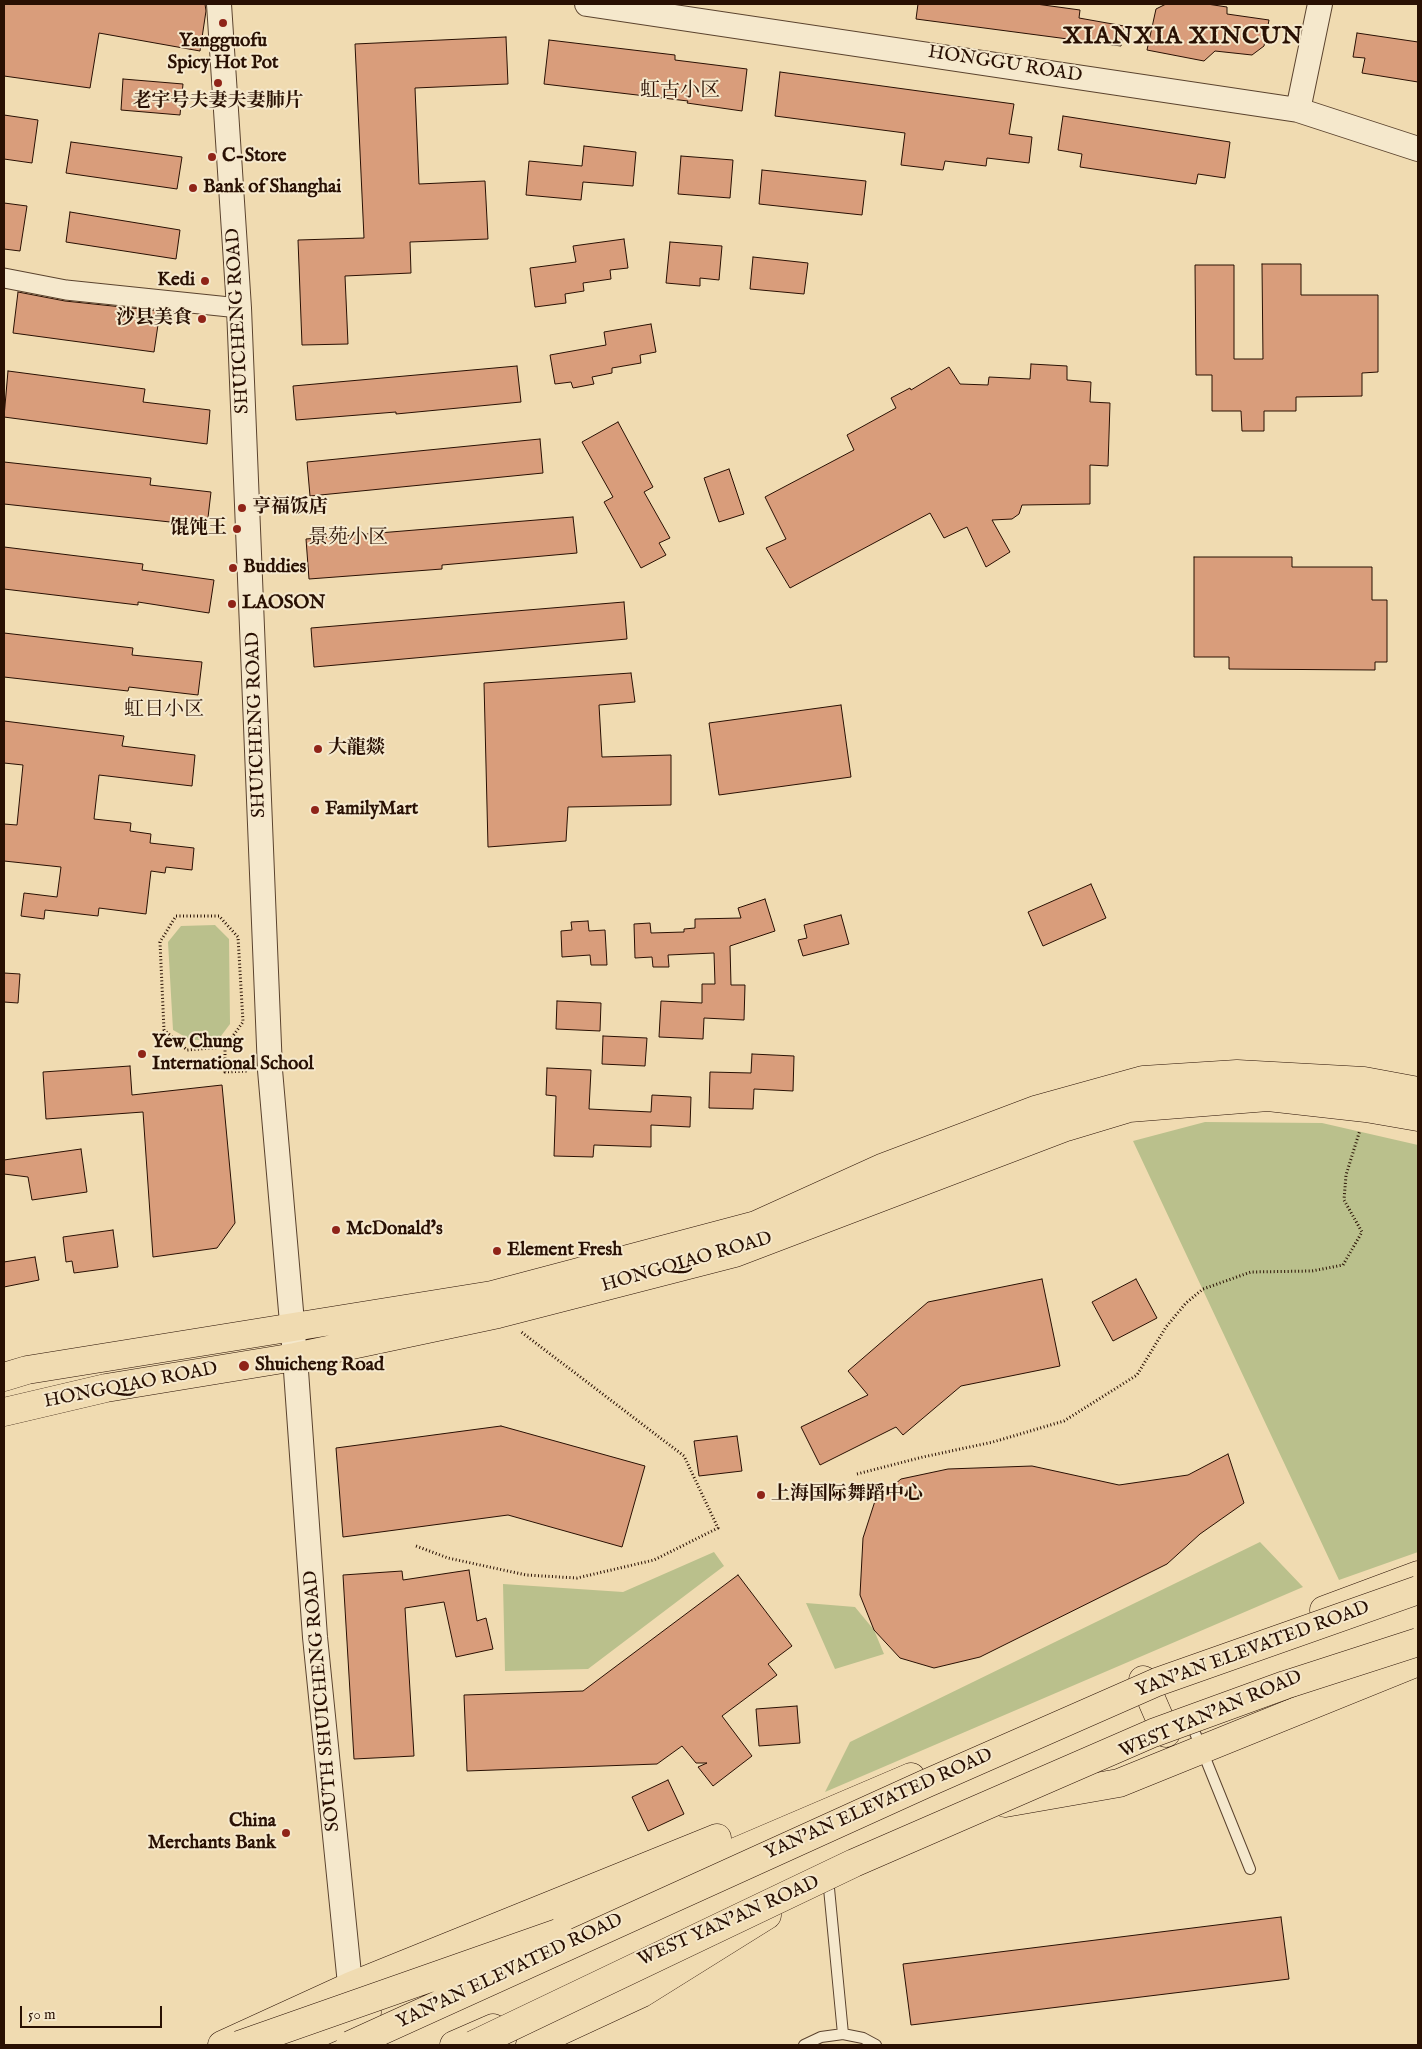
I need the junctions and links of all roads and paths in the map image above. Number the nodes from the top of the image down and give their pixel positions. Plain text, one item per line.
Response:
1 (219, 4) edge
2 (587, 4) edge
3 (1320, 4) edge
4 (1298, 110) junction
5 (1418, 150) edge
6 (4, 278) edge
7 (240, 308) junction
8 (164, 1030) joint
9 (1418, 1091) edge
10 (1366, 1108) junction
11 (1418, 1117) edge
12 (498, 1314) junction
13 (292, 1326) junction
14 (295, 1357) junction
15 (4, 1377) edge
16 (4, 1412) edge
17 (857, 1474) dead end
18 (416, 1546) dead end
19 (1418, 1575) edge
20 (1418, 1590) edge
21 (1418, 1632) edge
22 (1418, 1642) edge
23 (1418, 1662) edge
24 (1143, 1680) junction
25 (1191, 1723) junction
26 (1166, 1733) junction
27 (1201, 1750) junction
28 (850, 1802) junction
29 (1005, 1803) junction
30 (1250, 1869) dead end
31 (720, 1876) junction
32 (828, 1878) junction
33 (351, 1986) junction
34 (353, 2017) junction
35 (843, 2034) junction
36 (222, 2045) edge
37 (239, 2045) edge
38 (291, 2045) edge
39 (350, 2045) edge
40 (356, 2045) edge
41 (454, 2045) edge
42 (473, 2045) edge
43 (530, 2045) edge
44 (804, 2045) edge
45 (876, 2045) edge

1 - 7 street, SHUICHENG ROAD
2 - 4 street, HONGGU ROAD
3 - 4 street
4 - 5 street, HONGGU ROAD
6 - 7 street
7 - 13 street, SHUICHENG ROAD
8 - 8 path
9 - 13 main road, HONGQIAO ROAD
10 - 11 main road, HONGQIAO ROAD
10 - 12 main road, HONGQIAO ROAD
10 - 17 path
12 - 14 main road, HONGQIAO ROAD
12 - 18 path
13 - 14 street, SHUICHENG ROAD
13 - 15 main road, HONGQIAO ROAD
14 - 16 main road, HONGQIAO ROAD
14 - 33 street, SOUTH SHUICHENG ROAD
19 - 24 main road
20 - 31 main road, YAN'AN ELEVATED ROAD, bridge
21 - 25 main road, WEST YAN'AN ROAD
22 - 42 main road, bridge
23 - 27 main road, WEST YAN'AN ROAD
24 - 26 main road
24 - 28 main road
25 - 26 main road, WEST YAN'AN ROAD
25 - 27 lane
26 - 29 main road, WEST YAN'AN ROAD
27 - 29 main road, WEST YAN'AN ROAD
27 - 30 lane
28 - 33 main road
28 - 34 main road
29 - 32 main road, WEST YAN'AN ROAD
31 - 37 main road, bridge
31 - 39 main road, YAN'AN ELEVATED ROAD, bridge
32 - 35 lane
32 - 41 main road, WEST YAN'AN ROAD
32 - 43 main road
33 - 34 street, SOUTH SHUICHENG ROAD
33 - 36 main road
34 - 38 main road
34 - 40 street, SOUTH SHUICHENG ROAD
35 - 44 lane
35 - 45 lane

